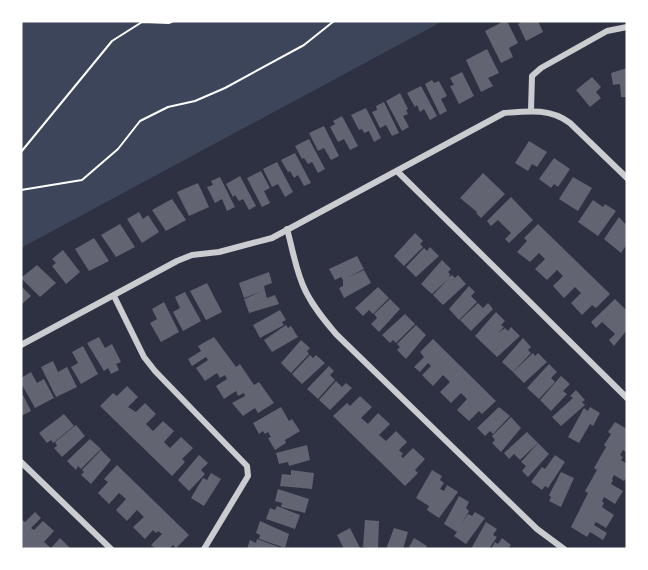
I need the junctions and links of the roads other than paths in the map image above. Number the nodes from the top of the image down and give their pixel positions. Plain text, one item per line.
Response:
1 (627, 27) edge
2 (531, 110) junction
3 (398, 172) junction
4 (627, 178) edge
5 (287, 230) junction
6 (114, 296) junction
7 (21, 345) edge
8 (627, 398) edge
9 (21, 462) edge
10 (111, 549) edge
11 (204, 549) edge
12 (564, 549) edge

1 - 2 street
2 - 3 street
2 - 4 street
3 - 5 street
3 - 8 street
5 - 6 street
5 - 12 street
6 - 7 street
6 - 11 street
9 - 10 street

